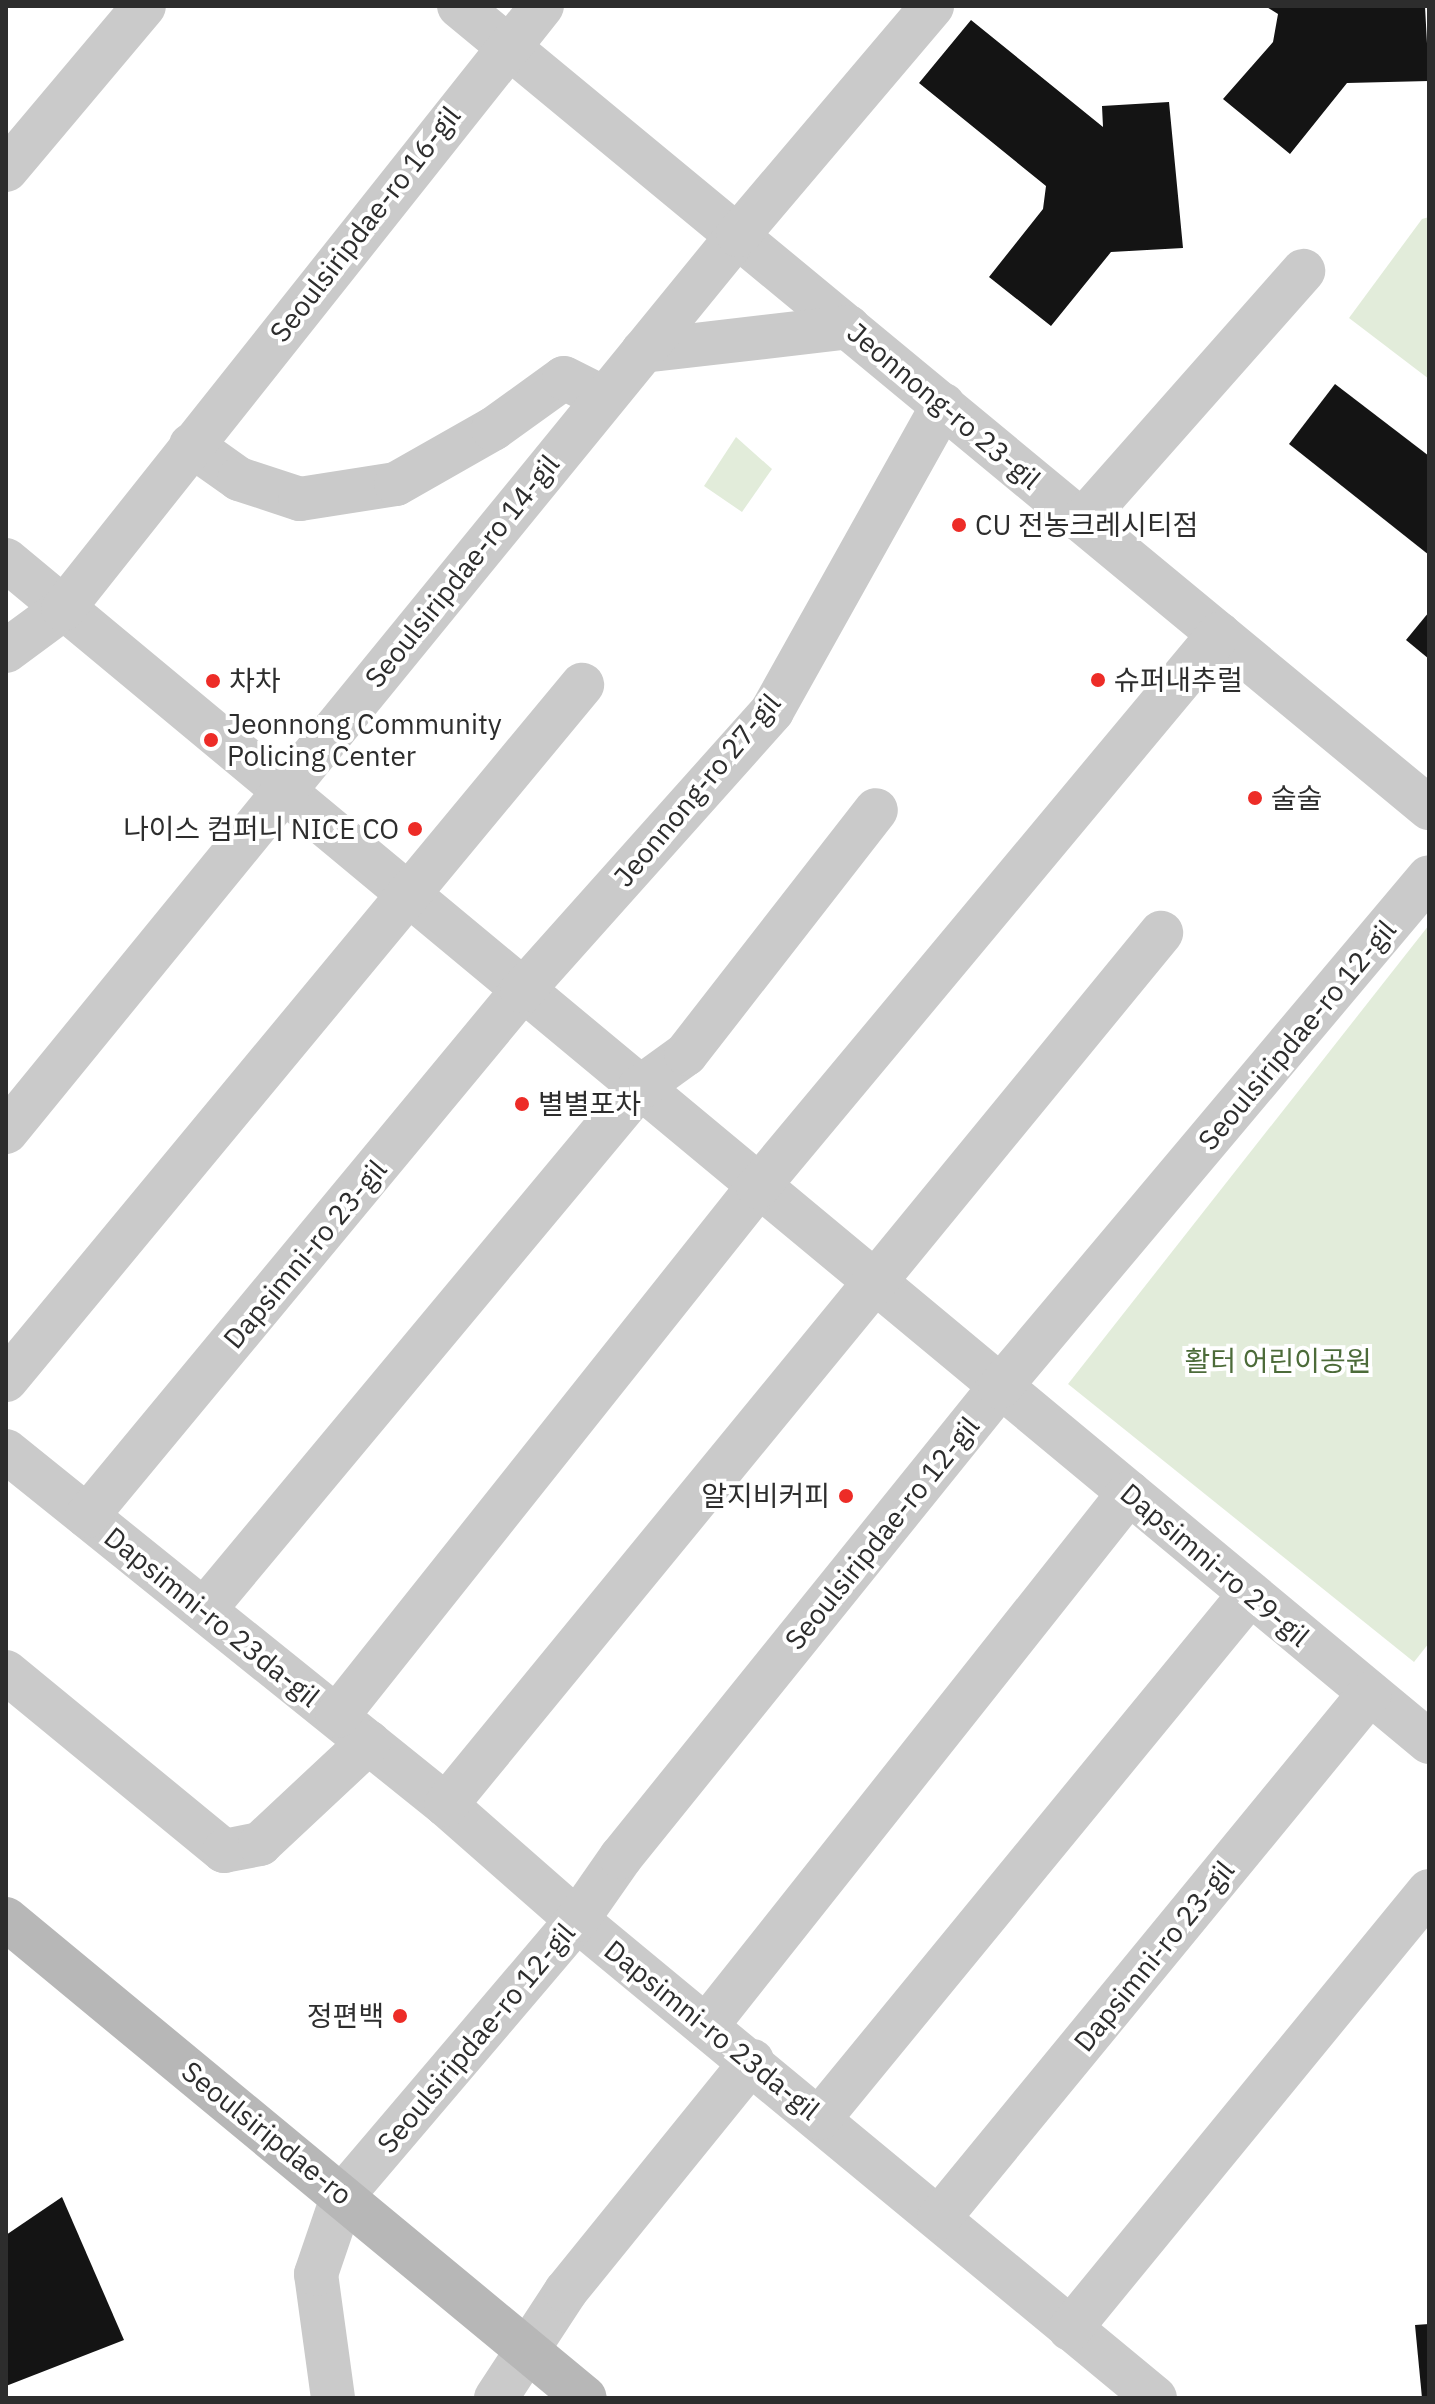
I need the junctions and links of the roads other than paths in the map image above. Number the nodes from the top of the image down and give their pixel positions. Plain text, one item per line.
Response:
1 (144, 6) edge
2 (459, 6) edge
3 (542, 6) edge
4 (932, 6) edge
5 (506, 45) junction
6 (6, 170) edge
7 (738, 235) junction
8 (1303, 271) dead end
9 (849, 327) junction
10 (643, 351) junction
11 (604, 398) junction
12 (943, 405) junction
13 (191, 445) junction
14 (1082, 521) junction
15 (6, 560) edge
16 (63, 609) junction
17 (1219, 634) junction
18 (6, 651) edge
19 (582, 685) dead end
20 (281, 791) junction
21 (1429, 808) edge
22 (876, 810) dead end
23 (1429, 877) edge
24 (408, 897) junction
25 (1161, 933) dead end
26 (522, 991) junction
27 (639, 1088) junction
28 (6, 1132) edge
29 (758, 1187) junction
30 (873, 1282) junction
31 (6, 1380) edge
32 (1000, 1387) junction
33 (6, 1451) edge
34 (1129, 1493) junction
35 (87, 1516) junction
36 (1250, 1594) junction
37 (204, 1610) junction
38 (6, 1672) edge
39 (1370, 1693) junction
40 (353, 1729) junction
41 (1429, 1742) edge
42 (446, 1805) junction
43 (1429, 1891) edge
44 (6, 1919) edge
45 (577, 1920) junction
46 (708, 2024) junction
47 (752, 2061) junction
48 (820, 2118) junction
49 (343, 2195) junction
50 (939, 2218) junction
51 (1070, 2329) junction
52 (527, 2349) junction
53 (333, 2398) edge
54 (496, 2398) edge
55 (585, 2398) edge
56 (1155, 2398) edge

1 - 6 street
2 - 5 street, Jeonnong-ro 23-gil
3 - 5 street, Seoulsiripdae-ro 16-gil
4 - 7 street, Seoulsiripdae-ro 14-gil
5 - 7 street, Jeonnong-ro 23-gil
5 - 13 street, Seoulsiripdae-ro 16-gil
7 - 9 street, Jeonnong-ro 23-gil
7 - 10 street, Seoulsiripdae-ro 14-gil
8 - 14 street
9 - 10 street
9 - 12 street, Jeonnong-ro 23-gil
10 - 11 street, Seoulsiripdae-ro 14-gil
11 - 13 street
11 - 20 street, Seoulsiripdae-ro 14-gil
12 - 14 street, Jeonnong-ro 23-gil
12 - 26 street, Jeonnong-ro 27-gil
13 - 16 street, Seoulsiripdae-ro 16-gil
14 - 17 street, Jeonnong-ro 23-gil
15 - 16 street
16 - 18 street, Seoulsiripdae-ro 16-gil
16 - 20 street
17 - 21 street, Jeonnong-ro 23-gil
17 - 29 street
19 - 24 street
20 - 24 street
20 - 28 street, Seoulsiripdae-ro 14-gil
22 - 27 street
23 - 32 street, Seoulsiripdae-ro 12-gil
24 - 26 street
24 - 31 street
25 - 30 street
26 - 27 street
26 - 35 street, Dapsimni-ro 23-gil
27 - 29 street
27 - 37 street
29 - 30 street
29 - 40 street
30 - 32 street
30 - 42 street
32 - 34 street, Dapsimni-ro 29-gil
32 - 45 street, Seoulsiripdae-ro 12-gil
33 - 35 street, Dapsimni-ro 23da-gil
34 - 36 street, Dapsimni-ro 29-gil
34 - 46 street
35 - 37 street, Dapsimni-ro 23da-gil
36 - 39 street, Dapsimni-ro 29-gil
36 - 48 street
37 - 40 street, Dapsimni-ro 23da-gil
38 - 40 street
39 - 41 street, Dapsimni-ro 29-gil
39 - 50 street, Dapsimni-ro 23-gil
40 - 42 street, Dapsimni-ro 23da-gil
42 - 45 street, Dapsimni-ro 23da-gil
43 - 51 street
44 - 49 main road, Seoulsiripdae-ro
45 - 46 street, Dapsimni-ro 23da-gil
45 - 49 street, Seoulsiripdae-ro 12-gil
46 - 47 street, Dapsimni-ro 23da-gil
47 - 48 street, Dapsimni-ro 23da-gil
47 - 52 street
48 - 50 street, Dapsimni-ro 23da-gil
49 - 52 main road, Seoulsiripdae-ro
49 - 53 street
50 - 51 street, Dapsimni-ro 23da-gil
51 - 56 street, Dapsimni-ro 23da-gil
52 - 54 street
52 - 55 main road, Seoulsiripdae-ro

